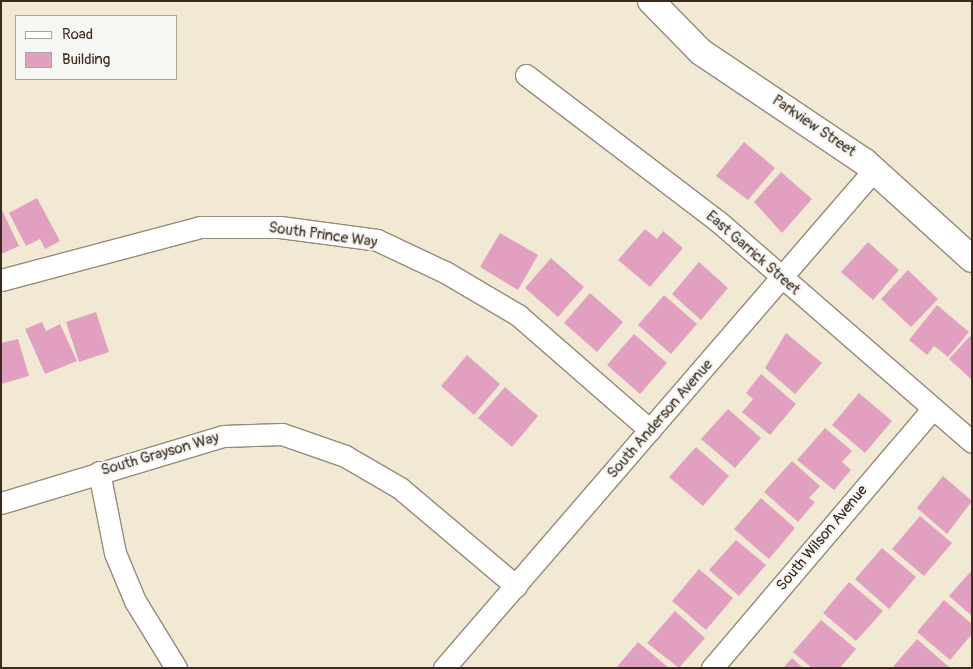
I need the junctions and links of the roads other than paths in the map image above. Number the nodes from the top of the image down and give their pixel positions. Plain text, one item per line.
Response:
1 (651, 1) edge
2 (526, 75) dead end
3 (874, 170) junction
4 (972, 259) edge
5 (783, 278) junction
6 (1, 280) edge
7 (933, 408) junction
8 (650, 430) junction
9 (972, 442) edge
10 (99, 472) junction
11 (1, 503) edge
12 (516, 586) junction
13 (176, 668) edge
14 (444, 668) edge
15 (712, 668) edge

1 - 3 street, Parkview Street
2 - 5 street, East Garrick Street
3 - 4 street, Parkview Street
3 - 5 street, South Anderson Avenue
5 - 7 street, East Garrick Street
5 - 8 street, South Anderson Avenue
6 - 8 street, South Prince Way
7 - 9 street, East Garrick Street
7 - 15 street, South Wilson Avenue
8 - 12 street, South Anderson Avenue
10 - 11 street, South Grayson Way
10 - 12 street, South Grayson Way
10 - 13 street
12 - 14 street, South Anderson Avenue

